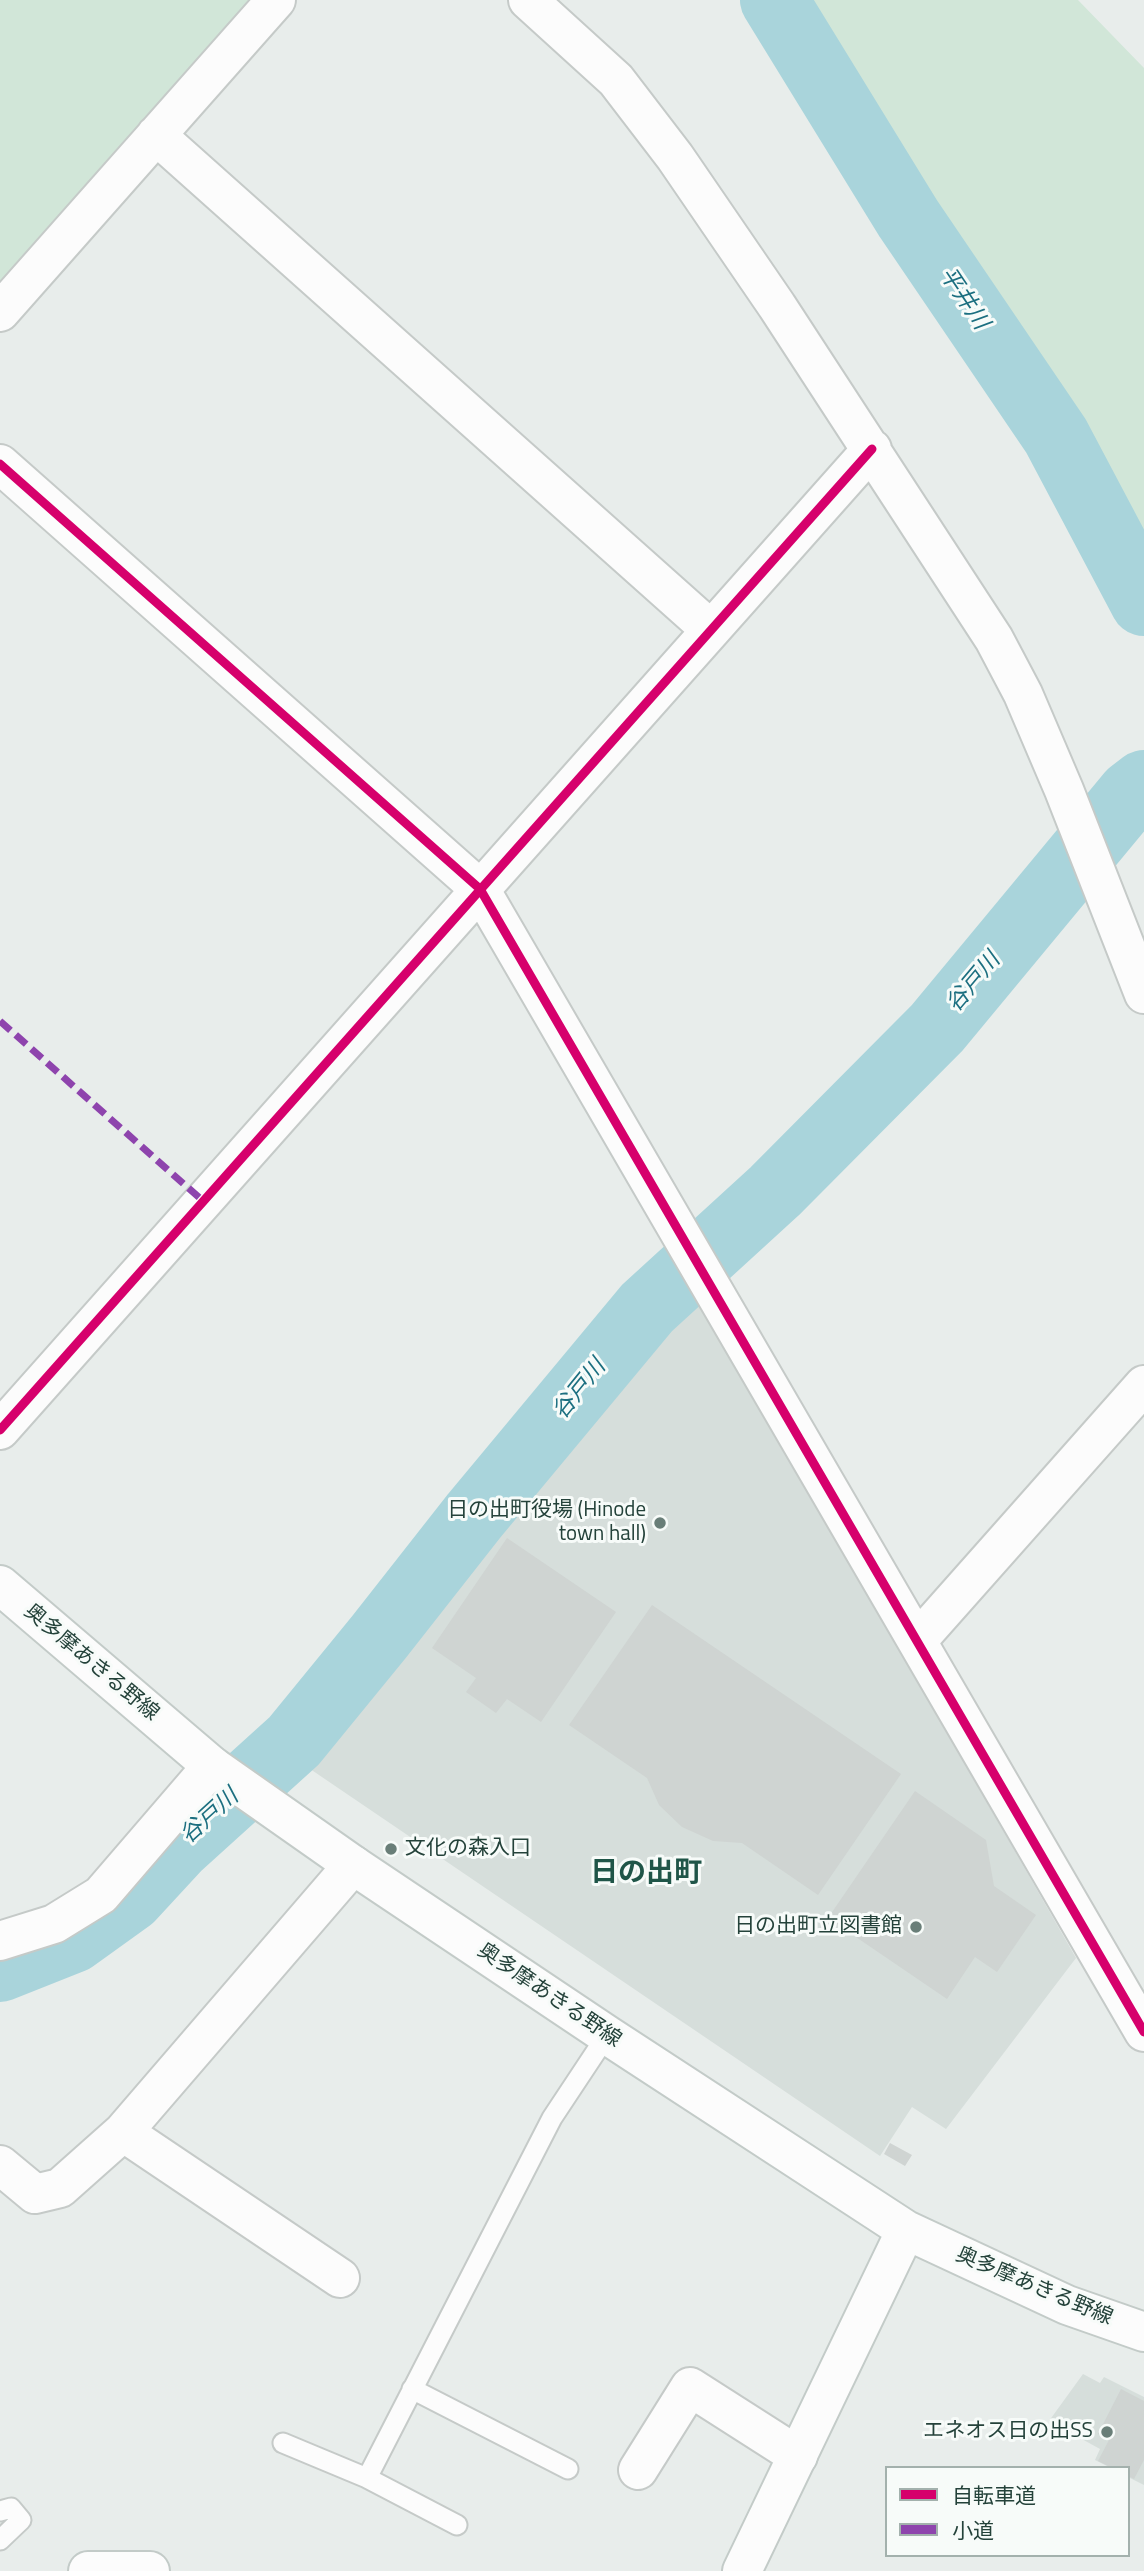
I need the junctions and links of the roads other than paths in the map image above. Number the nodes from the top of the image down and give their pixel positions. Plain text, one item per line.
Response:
1 (276, 0) edge
2 (528, 0) edge
3 (156, 135) junction
4 (0, 312) edge
5 (872, 449) junction
6 (0, 464) edge
7 (711, 630) junction
8 (481, 889) junction
9 (1144, 994) edge
10 (1144, 1385) edge
11 (0, 1430) edge
12 (0, 1586) edge
13 (917, 1641) junction
14 (212, 1766) junction
15 (353, 1865) junction
16 (0, 1941) edge
17 (1144, 2032) edge
18 (607, 2035) junction
19 (123, 2132) junction
20 (0, 2165) edge
21 (906, 2230) junction
22 (340, 2278) dead end
23 (1144, 2332) edge
24 (412, 2389) junction
25 (283, 2443) dead end
26 (798, 2456) junction
27 (568, 2469) dead end
28 (638, 2470) dead end
29 (367, 2478) junction
30 (0, 2511) edge
31 (457, 2525) dead end
32 (0, 2540) edge
33 (88, 2571) edge
34 (150, 2571) edge
35 (742, 2571) edge

1 - 3 street
2 - 5 street
3 - 4 street
3 - 7 street
5 - 7 street
5 - 9 street
6 - 8 street
7 - 8 street
8 - 11 street
8 - 13 street
10 - 13 street
12 - 14 street, 奥多摩あきる野線
13 - 17 street
14 - 15 street, 奥多摩あきる野線
14 - 16 street
15 - 18 street, 奥多摩あきる野線
15 - 19 street
18 - 21 street, 奥多摩あきる野線
18 - 24 lane
19 - 20 street
19 - 22 street
21 - 23 street, 奥多摩あきる野線
21 - 26 street
24 - 27 lane
24 - 29 lane
25 - 29 lane
26 - 28 street
26 - 35 street
29 - 31 lane
30 - 32 lane
33 - 34 street

